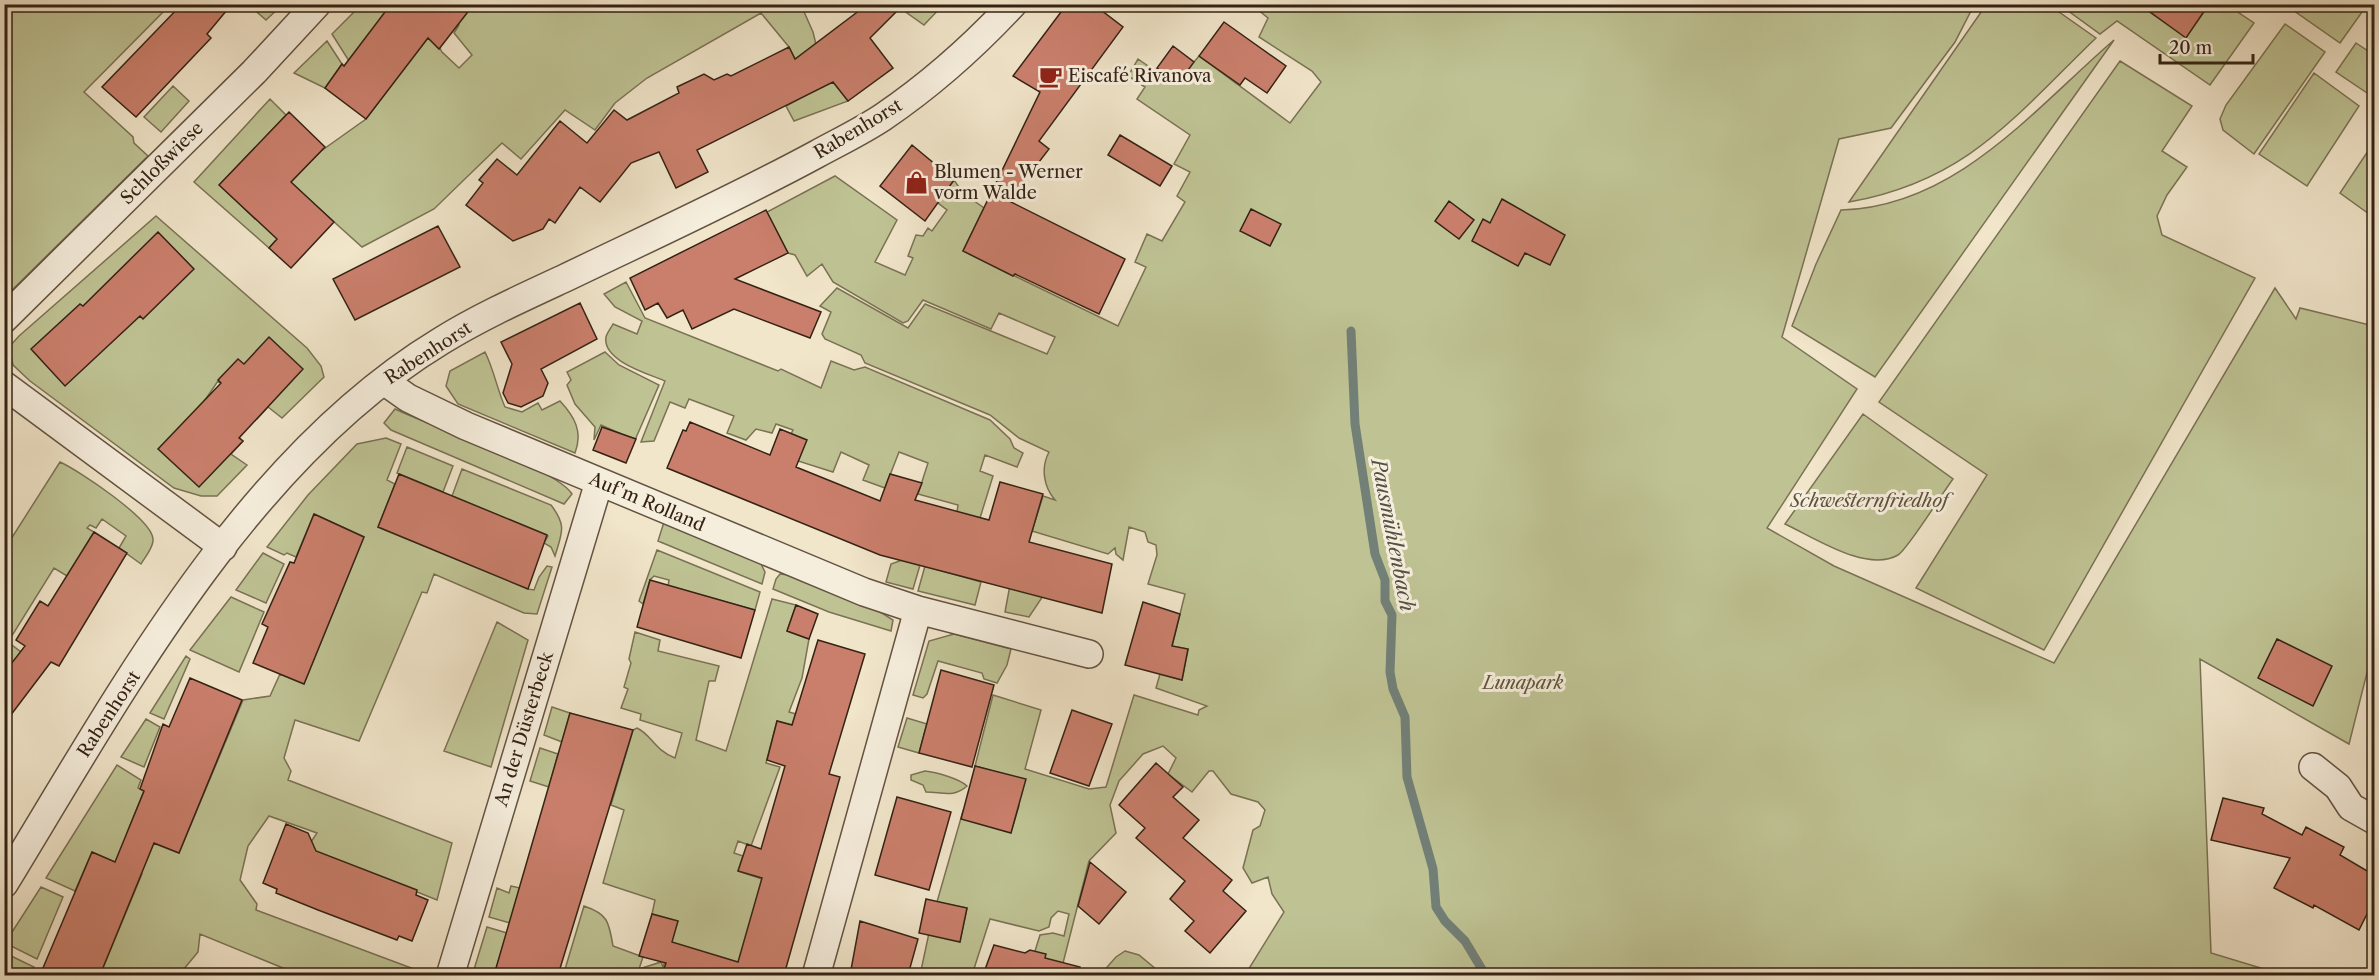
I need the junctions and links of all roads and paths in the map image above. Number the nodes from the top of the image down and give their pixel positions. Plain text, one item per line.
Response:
1 (317, 4) edge
2 (1013, 4) edge
3 (4, 319) edge
4 (384, 381) junction
5 (4, 385) edge
6 (599, 482) junction
7 (223, 547) junction
8 (918, 610) junction
9 (1089, 654) dead end
10 (2313, 767) dead end
11 (2374, 820) edge
12 (4, 884) edge
13 (450, 975) edge
14 (816, 975) edge

1 - 3 street, Schloßwiese
2 - 4 street, Rabenhorst
4 - 6 street, Auf'm Rolland
4 - 7 street, Rabenhorst
5 - 7 street
6 - 8 street, Auf'm Rolland
6 - 13 street, An der Düsterbeck
7 - 12 street, Rabenhorst
8 - 9 street, Auf'm Rolland
8 - 14 street
10 - 11 street

